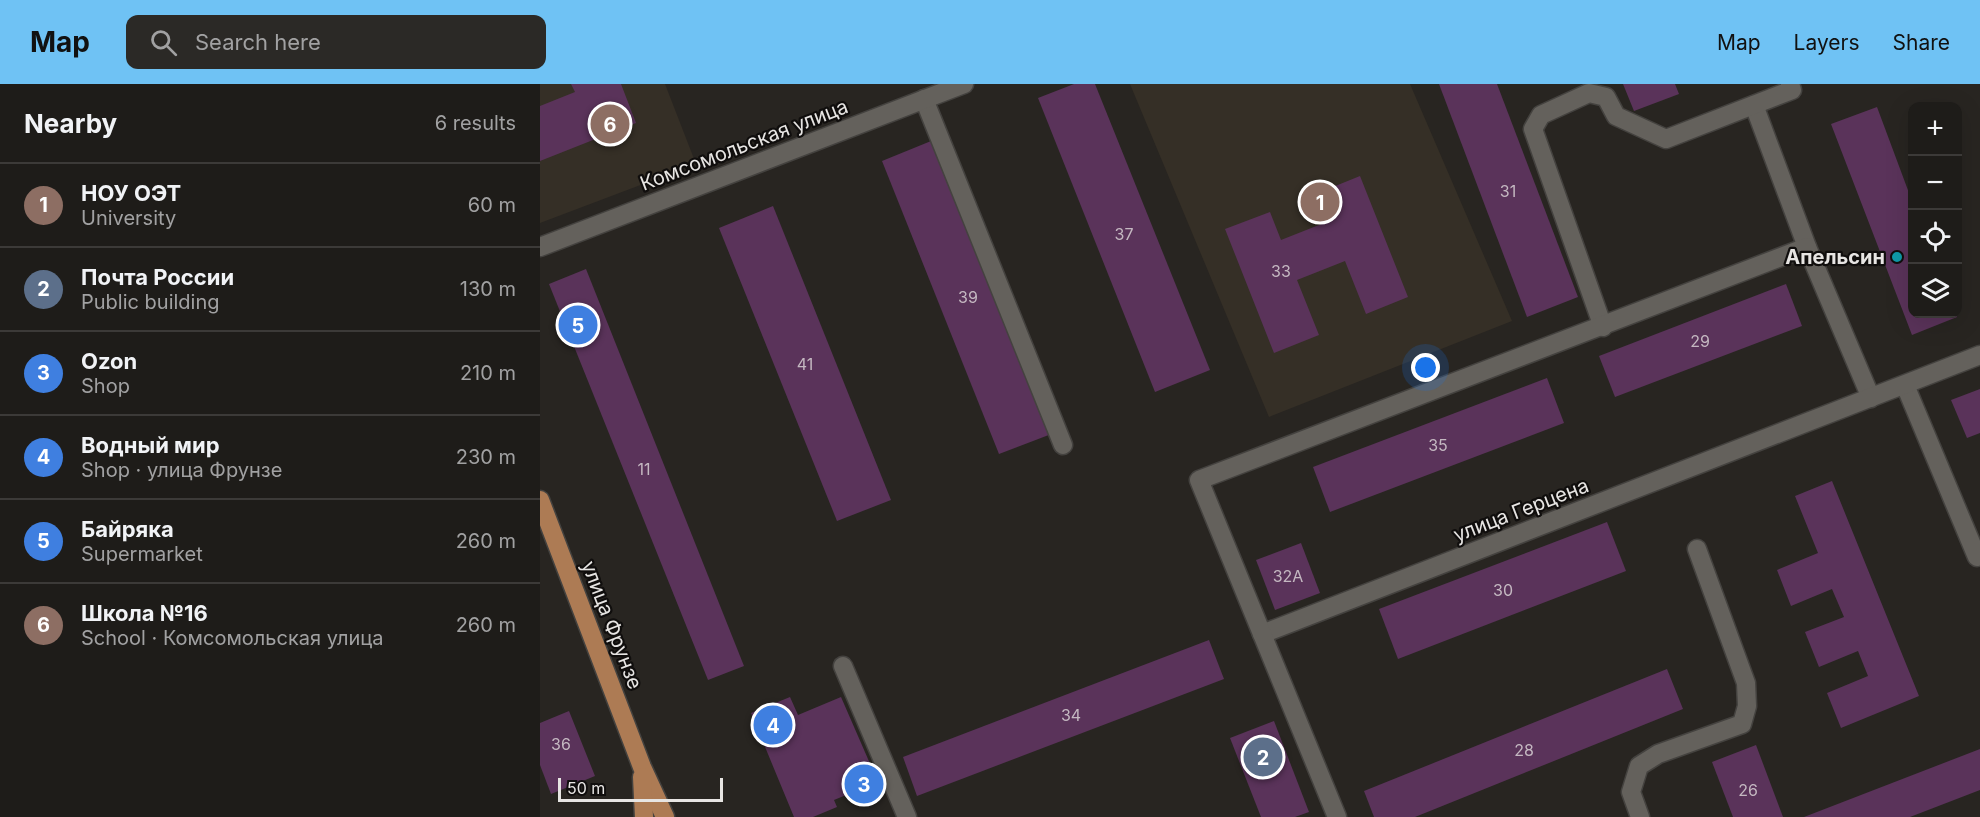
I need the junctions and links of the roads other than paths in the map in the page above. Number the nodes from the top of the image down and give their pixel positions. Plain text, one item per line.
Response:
1 (964, 84) edge
2 (1790, 84) edge
3 (924, 99) junction
4 (1754, 105) junction
5 (540, 247) edge
6 (1807, 247) junction
7 (1603, 327) junction
8 (1980, 356) edge
9 (1905, 385) junction
10 (1871, 398) junction
11 (1064, 445) dead end
12 (540, 500) edge
13 (1697, 549) dead end
14 (1977, 557) dead end
15 (1262, 634) junction
16 (843, 666) dead end
17 (642, 767) junction
18 (644, 817) edge
19 (665, 817) edge
20 (907, 817) edge
21 (1337, 817) edge
22 (1640, 817) edge

1 - 3 street, Комсомольская улица
2 - 4 street
3 - 5 street, Комсомольская улица
3 - 11 street
4 - 6 street
4 - 7 street
6 - 7 street
6 - 10 street
7 - 15 street
8 - 9 street, улица Герцена
9 - 10 street, улица Герцена
9 - 14 street
10 - 15 street, улица Герцена
12 - 17 main road, улица Фрунзе
13 - 22 street
15 - 21 street
16 - 20 street
17 - 18 main road, улица Фрунзе
17 - 19 main road, улица Фрунзе

